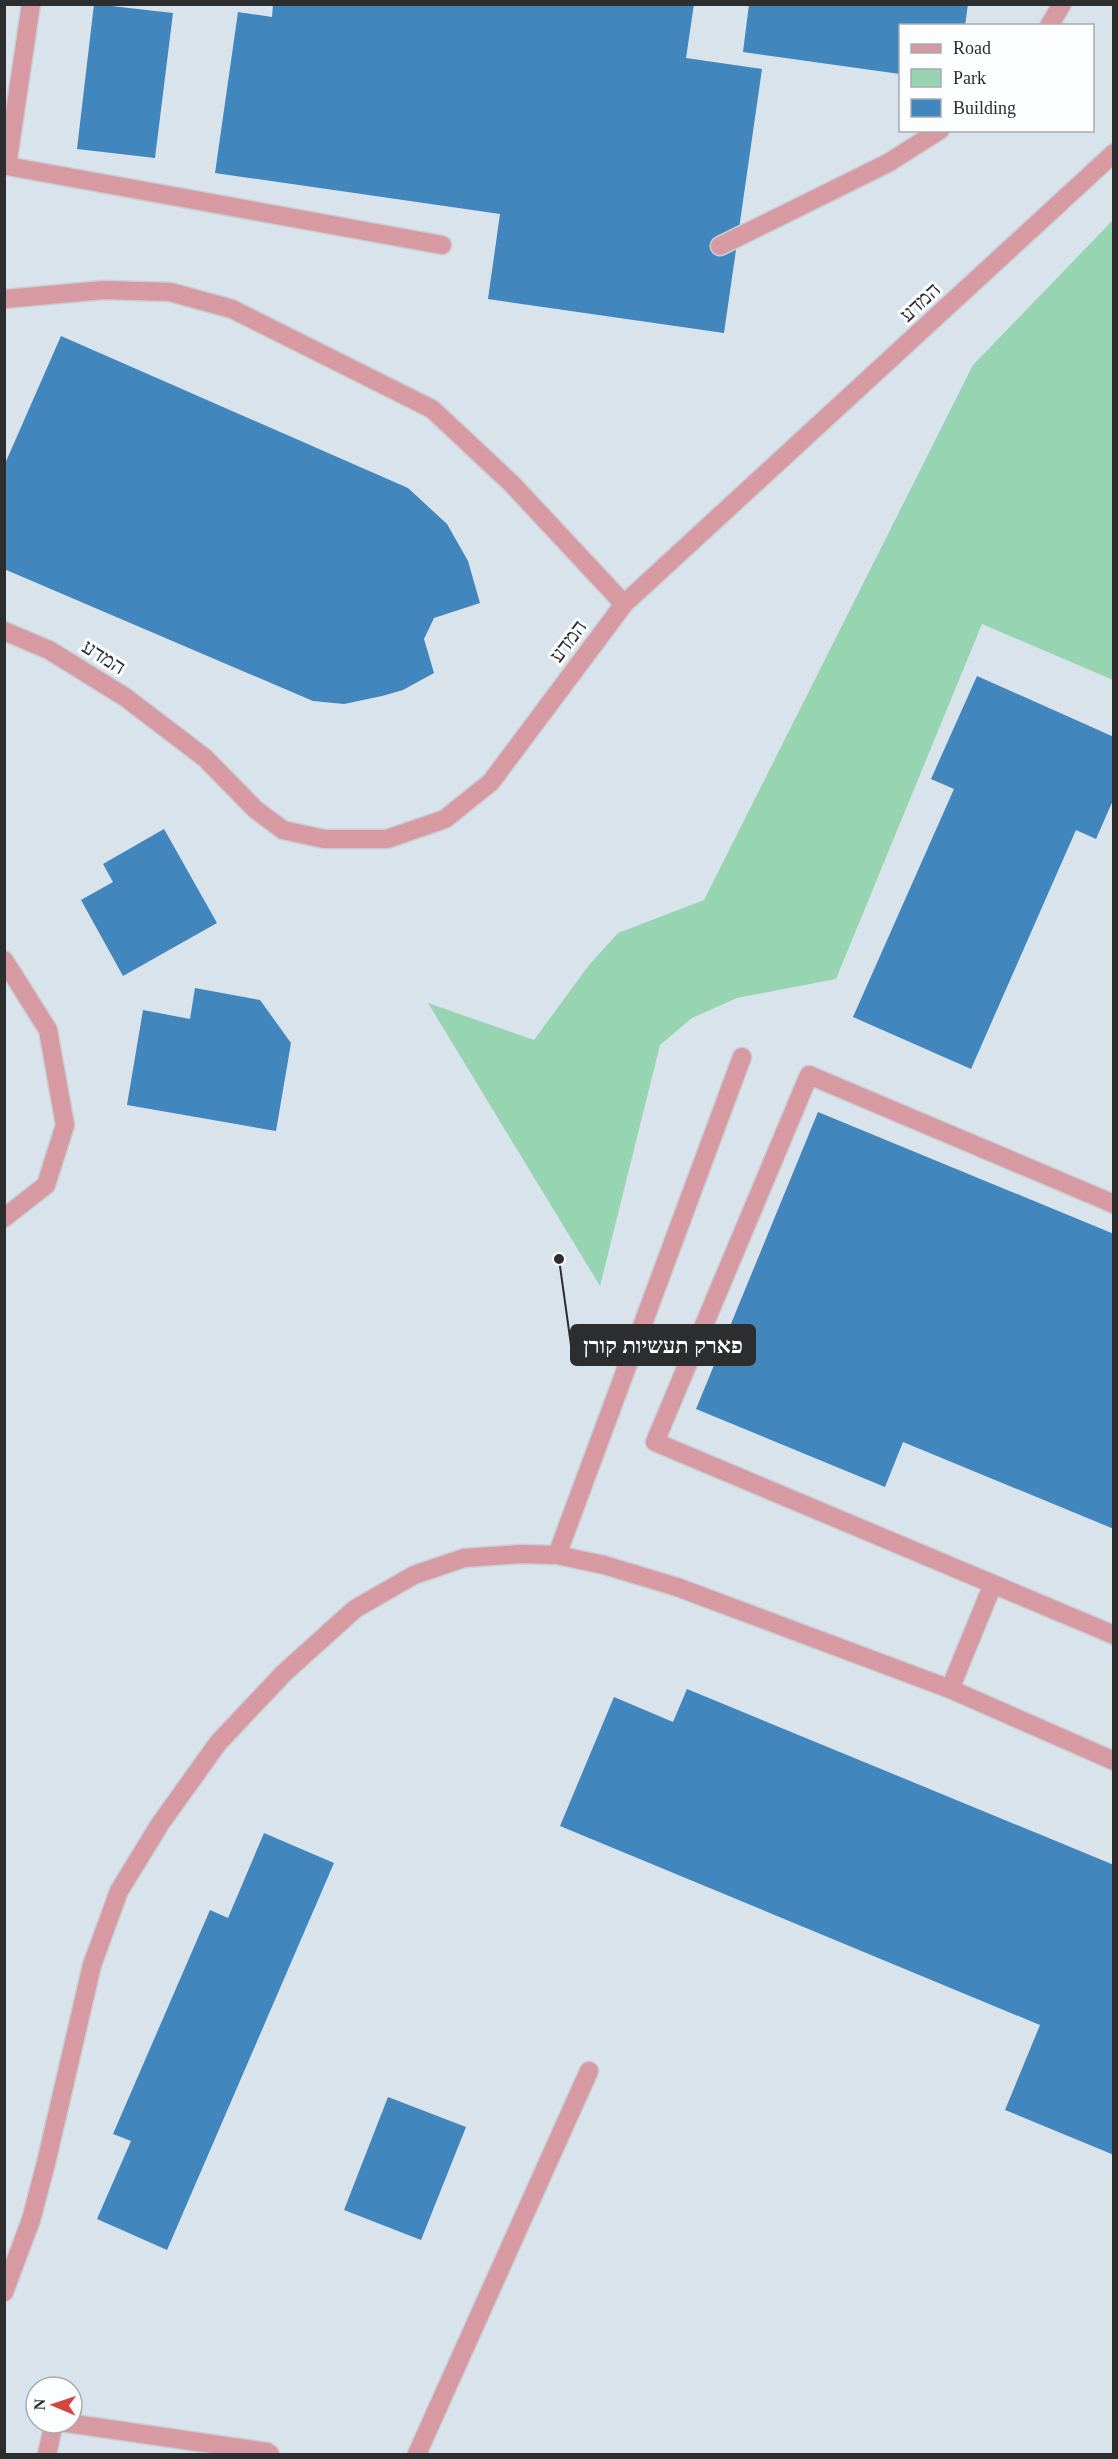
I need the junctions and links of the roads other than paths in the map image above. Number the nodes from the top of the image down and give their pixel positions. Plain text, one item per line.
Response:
1 (32, 4) edge
2 (1062, 4) edge
3 (1050, 24) edge
4 (937, 132) edge
5 (1113, 153) edge
6 (6, 166) edge
7 (442, 245) dead end
8 (720, 246) dead end
9 (4, 299) edge
10 (624, 604) junction
11 (4, 631) edge
12 (4, 960) edge
13 (742, 1057) dead end
14 (1113, 1204) edge
15 (4, 1218) edge
16 (557, 1555) junction
17 (993, 1584) junction
18 (1113, 1635) edge
19 (950, 1689) junction
20 (1113, 1761) edge
21 (589, 2071) dead end
22 (4, 2292) edge
23 (84, 2425) edge
24 (51, 2435) edge
25 (47, 2454) edge
26 (270, 2454) edge
27 (417, 2454) edge

1 - 6 street
2 - 3 street
4 - 8 street
5 - 10 street, המדע
6 - 7 street
9 - 10 street
10 - 11 street, המדע
12 - 15 street
13 - 16 street
14 - 17 street
16 - 19 street
16 - 22 street
17 - 18 street
17 - 19 street
19 - 20 street
21 - 27 street
23 - 26 street
24 - 25 street

